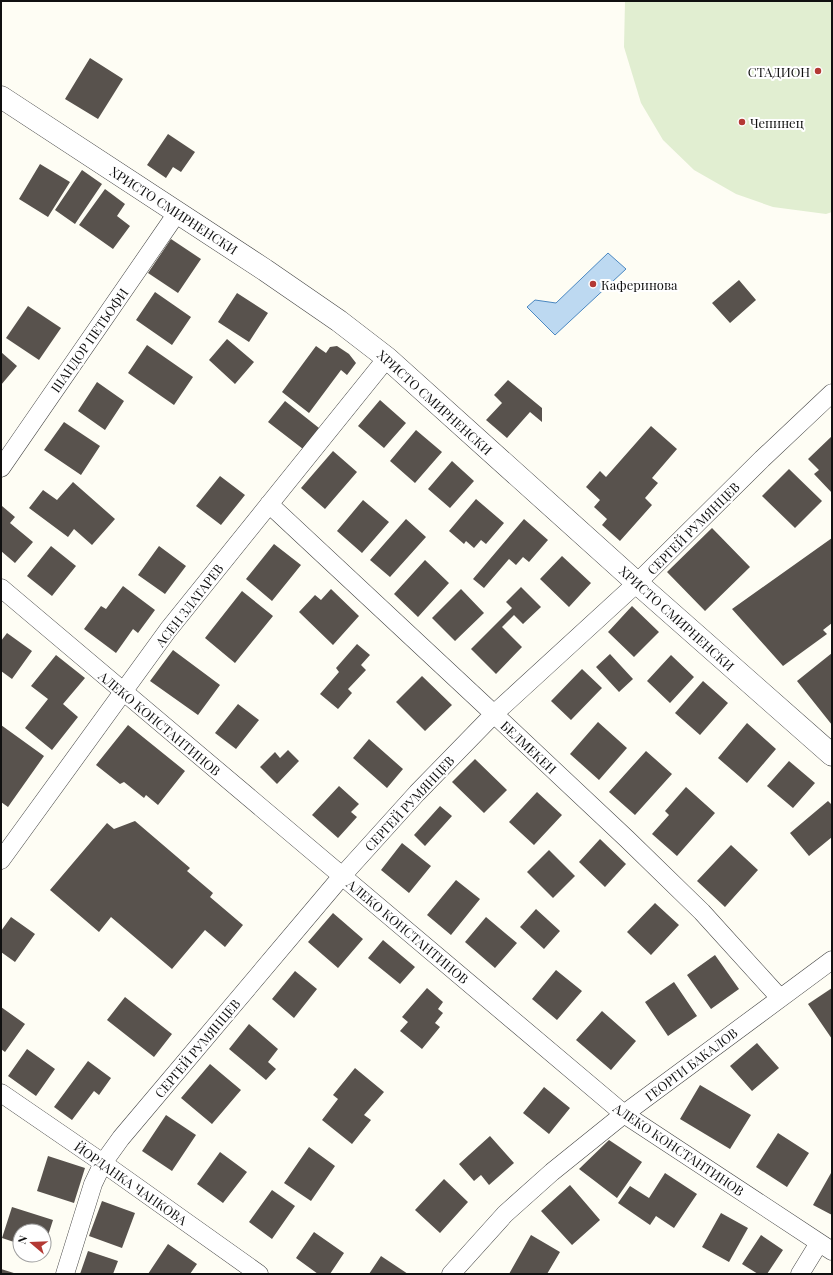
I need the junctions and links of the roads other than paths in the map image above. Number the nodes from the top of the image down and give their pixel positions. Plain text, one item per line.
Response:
1 (1, 97) edge
2 (177, 213) junction
3 (387, 358) junction
4 (832, 393) edge
5 (1, 468) edge
6 (269, 504) junction
7 (637, 583) junction
8 (1, 588) edge
9 (124, 692) junction
10 (494, 714) junction
11 (832, 755) edge
12 (1, 860) edge
13 (342, 876) junction
14 (832, 960) edge
15 (780, 998) junction
16 (1, 1092) edge
17 (624, 1114) junction
18 (103, 1163) junction
19 (826, 1247) edge
20 (65, 1274) edge
21 (260, 1274) edge
22 (451, 1274) edge
23 (800, 1274) edge

1 - 2 street, ХРИСТО СМИРНЕНСКИ
2 - 3 street, ХРИСТО СМИРНЕНСКИ
2 - 5 street, ШАНДОР ПЕТЬОФИ
3 - 6 street, АСЕН ЗЛАТАРЕВ
3 - 7 street, ХРИСТО СМИРНЕНСКИ
4 - 7 street, СЕРГЕЙ РУМЯНЦЕВ
6 - 9 street, АСЕН ЗЛАТАРЕВ
6 - 10 street, БЕЛМЕКЕН
7 - 10 street, СЕРГЕЙ РУМЯНЦЕВ
7 - 11 street, ХРИСТО СМИРНЕНСКИ
8 - 9 street, АЛЕКО КОНСТАНТИНОВ
9 - 12 street, АСЕН ЗЛАТАРЕВ
9 - 13 street, АЛЕКО КОНСТАНТИНОВ
10 - 13 street, СЕРГЕЙ РУМЯНЦЕВ
10 - 15 street, БЕЛМЕКЕН
13 - 17 street, АЛЕКО КОНСТАНТИНОВ
13 - 18 street, СЕРГЕЙ РУМЯНЦЕВ
14 - 15 street, ГЕОРГИ БАКАЛОВ
15 - 17 street, ГЕОРГИ БАКАЛОВ
16 - 18 street, ЙОРДАНКА ЧАНКОВА
17 - 19 street, АЛЕКО КОНСТАНТИНОВ
17 - 22 street, ГЕОРГИ БАКАЛОВ
18 - 20 street, СЕРГЕЙ РУМЯНЦЕВ
18 - 21 street, ЙОРДАНКА ЧАНКОВА
19 - 23 street

